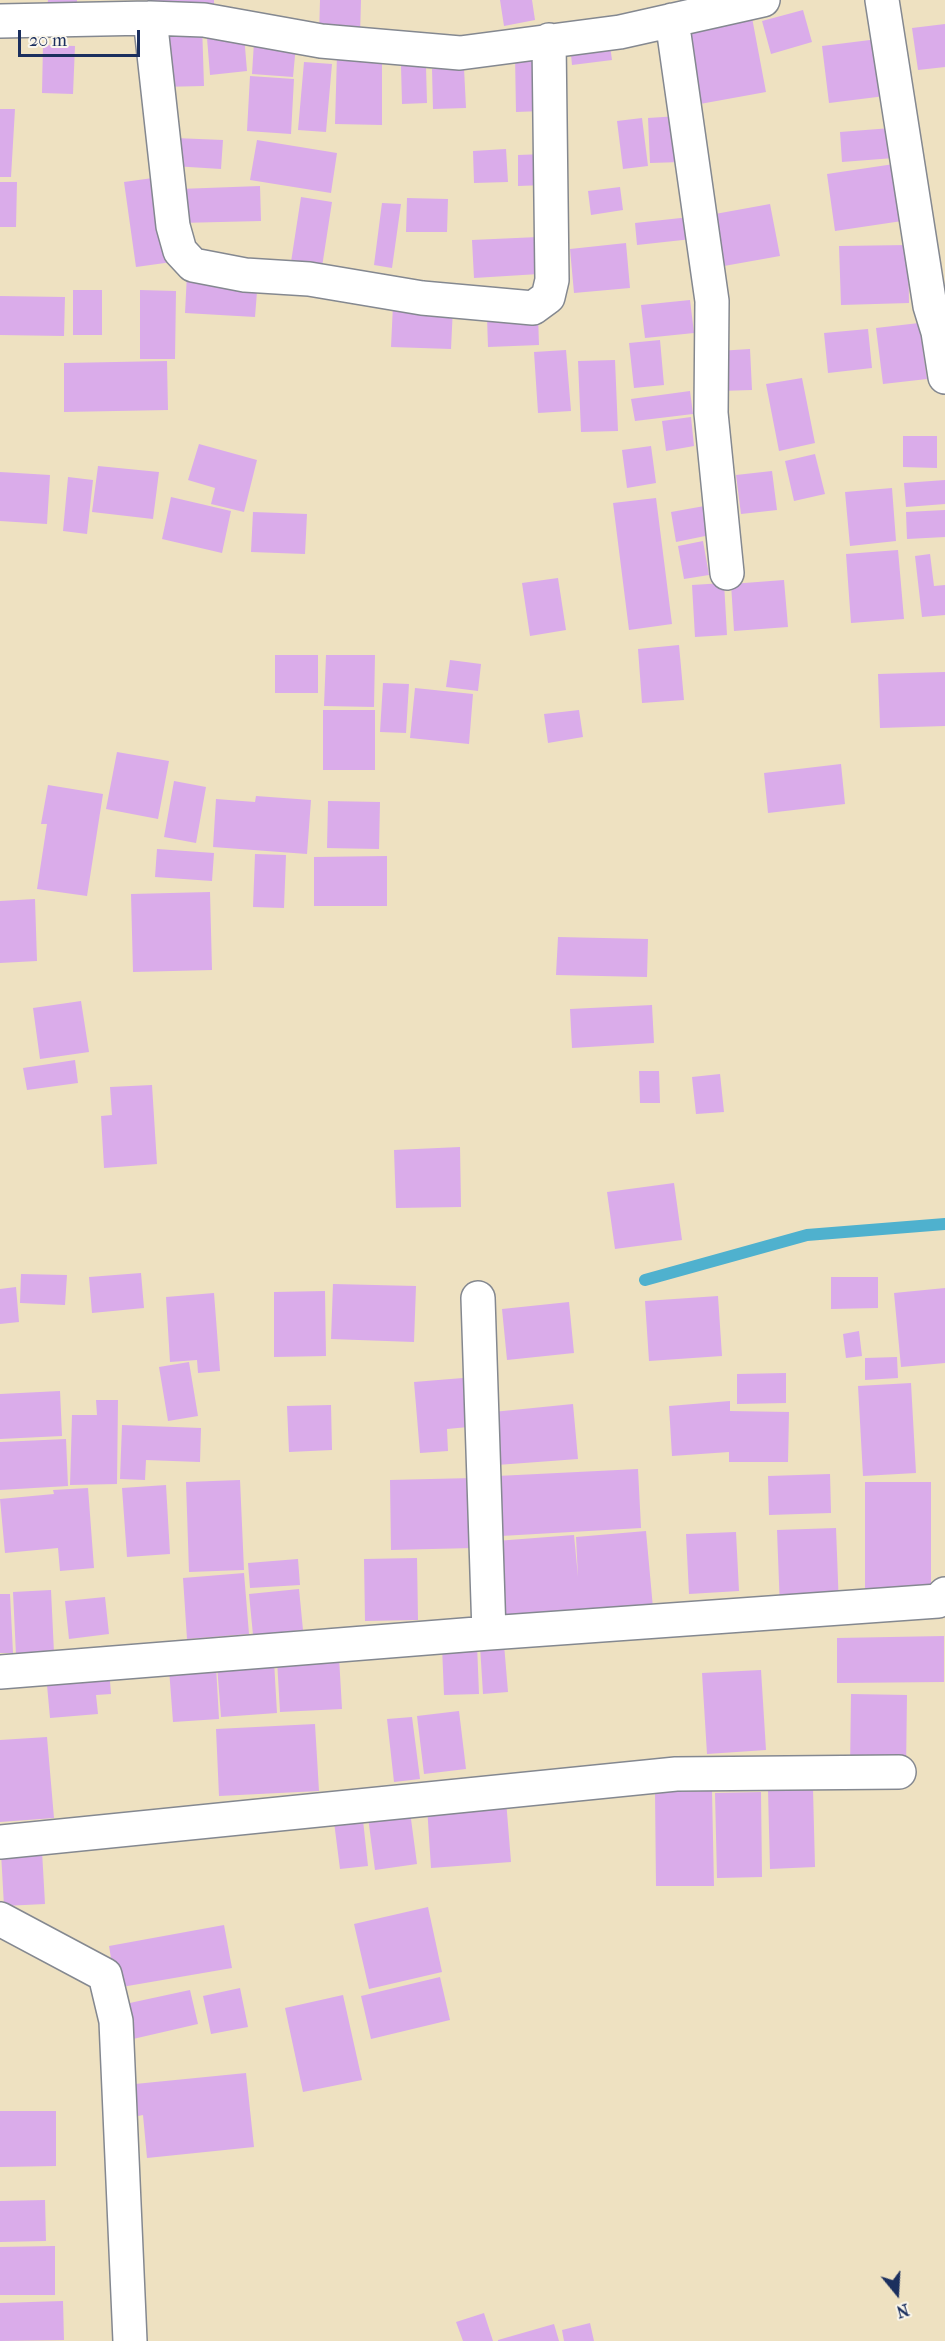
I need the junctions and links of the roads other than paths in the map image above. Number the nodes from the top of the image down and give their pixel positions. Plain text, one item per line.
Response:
1 (763, 0) edge
2 (882, 0) edge
3 (150, 18) junction
4 (672, 20) junction
5 (0, 21) edge
6 (549, 40) junction
7 (941, 332) edge
8 (945, 377) edge
9 (727, 573) dead end
10 (478, 1298) dead end
11 (945, 1594) edge
12 (489, 1633) junction
13 (0, 1672) edge
14 (899, 1772) dead end
15 (0, 1842) edge
16 (0, 1919) edge
17 (130, 2341) edge

1 - 4 street
2 - 7 street
3 - 5 street
3 - 6 street
3 - 6 street
4 - 6 street
4 - 9 street
7 - 8 street
10 - 12 street
11 - 12 street
12 - 13 street
14 - 15 street
16 - 17 street

